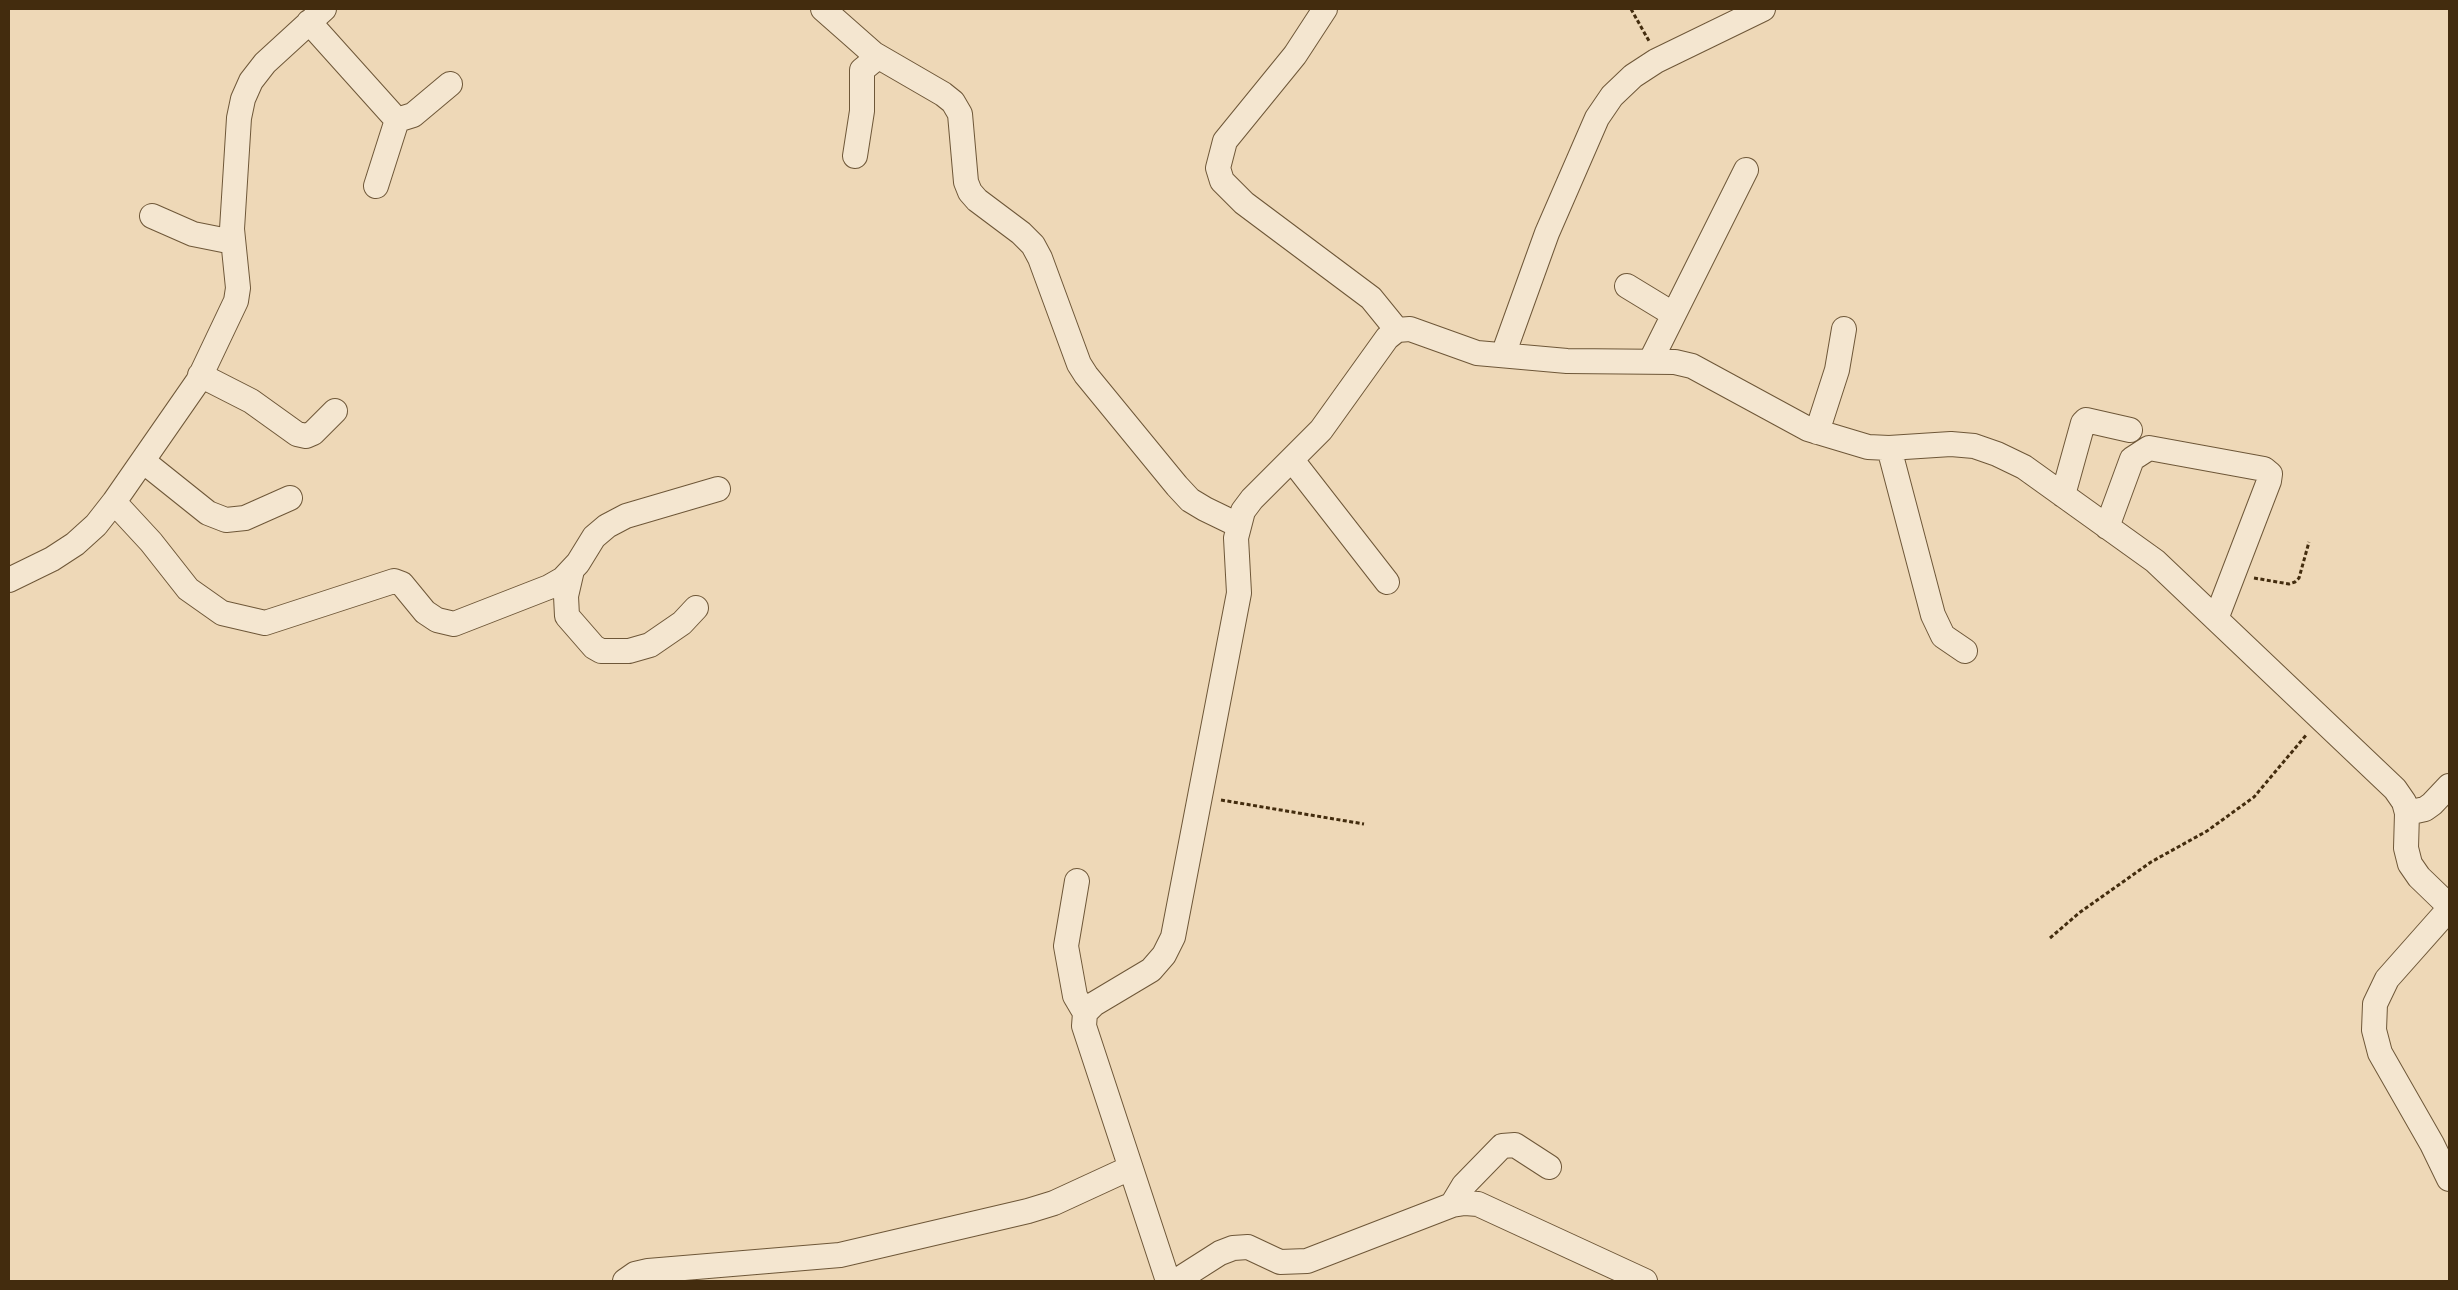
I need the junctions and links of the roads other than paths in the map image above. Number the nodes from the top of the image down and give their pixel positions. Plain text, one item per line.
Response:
1 (824, 9) edge
2 (1325, 9) edge
3 (1764, 9) edge
4 (316, 16) edge
5 (878, 57) junction
6 (450, 84) dead end
7 (397, 120) junction
8 (855, 156) dead end
9 (1746, 170) dead end
10 (376, 186) dead end
11 (152, 216) dead end
12 (233, 242) junction
13 (1627, 286) dead end
14 (1673, 314) junction
15 (1844, 329) dead end
16 (1397, 330) junction
17 (1502, 355) junction
18 (1651, 360) junction
19 (200, 375) junction
20 (335, 412) dead end
21 (2130, 430) dead end
22 (1817, 432) junction
23 (1889, 448) junction
24 (1292, 460) junction
25 (143, 461) junction
26 (718, 489) dead end
27 (2063, 495) junction
28 (290, 498) dead end
29 (114, 502) junction
30 (1238, 525) junction
31 (2107, 527) junction
32 (572, 570) junction
33 (9, 580) edge
34 (1387, 582) dead end
35 (696, 608) dead end
36 (2216, 619) junction
37 (1965, 651) dead end
38 (2449, 786) edge
39 (2407, 813) junction
40 (1077, 881) dead end
41 (2449, 907) edge
42 (1085, 1013) junction
43 (2442, 1144) edge
44 (1549, 1167) dead end
45 (1130, 1168) junction
46 (2449, 1179) edge
47 (1452, 1205) junction
48 (658, 1276) edge
49 (625, 1281) edge
50 (1168, 1281) edge
51 (1176, 1281) edge
52 (1644, 1281) edge

1 - 5 street
2 - 16 street
3 - 17 street
4 - 7 street
4 - 12 street
5 - 8 street
5 - 30 street
6 - 7 street
7 - 10 street
9 - 14 street
11 - 12 street
12 - 19 street
13 - 14 street
14 - 18 street
15 - 22 street
16 - 17 street
16 - 24 street
17 - 18 street
18 - 22 street
19 - 20 street
19 - 25 street
21 - 27 street
22 - 23 street
23 - 27 street
23 - 37 street
24 - 30 street
24 - 34 street
25 - 28 street
25 - 29 street
26 - 32 street
27 - 31 street
29 - 32 street
29 - 33 street
30 - 42 street
31 - 36 street
31 - 36 street
32 - 35 street
36 - 39 street
38 - 39 street
39 - 41 street
40 - 42 street
41 - 43 street
42 - 45 street
43 - 46 street
44 - 47 street
45 - 48 street
45 - 50 street
47 - 51 street
47 - 52 street
48 - 49 street

